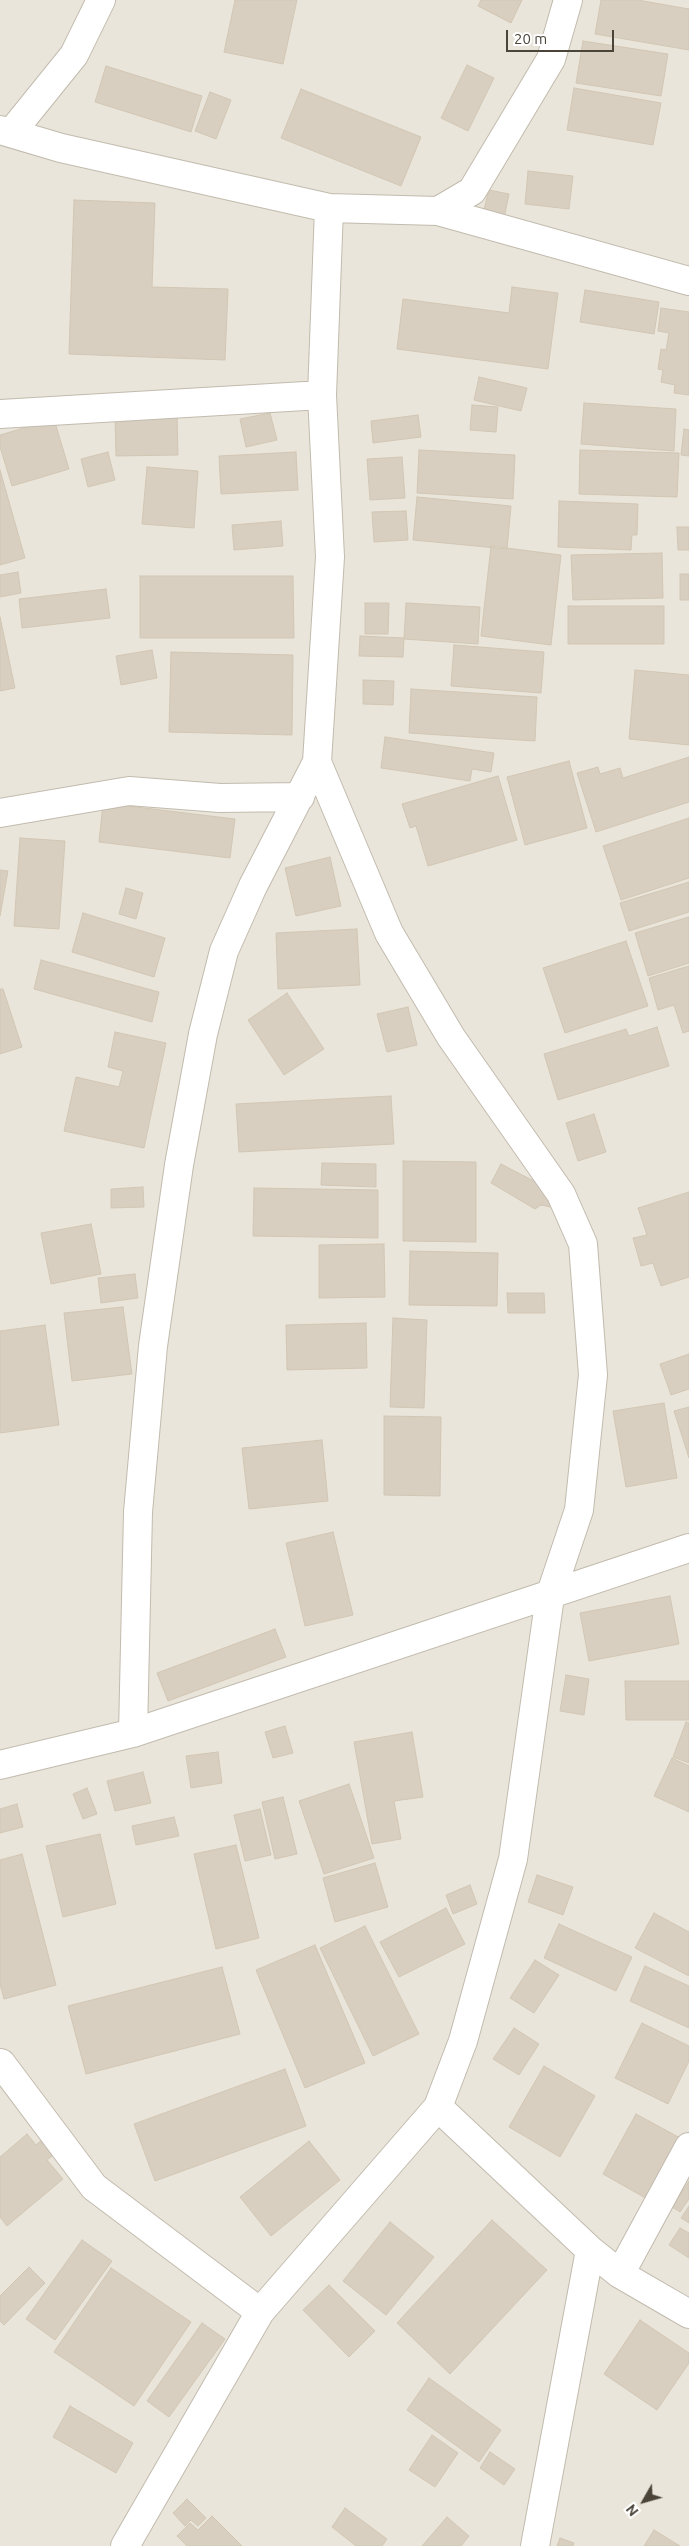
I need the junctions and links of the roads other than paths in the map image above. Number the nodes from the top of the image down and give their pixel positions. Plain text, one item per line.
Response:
1 (101, 0) edge
2 (568, 0) edge
3 (6, 131) edge
4 (329, 208) junction
5 (438, 211) junction
6 (689, 281) edge
7 (322, 395) junction
8 (0, 414) edge
9 (317, 762) junction
10 (300, 796) junction
11 (0, 813) edge
12 (689, 1548) edge
13 (550, 1596) junction
14 (133, 1734) junction
15 (0, 1765) edge
16 (2, 2063) dead end
17 (438, 2107) junction
18 (689, 2147) edge
19 (590, 2250) junction
20 (620, 2274) junction
21 (260, 2312) junction
22 (689, 2314) edge
23 (125, 2546) edge
24 (535, 2546) edge

1 - 3 street
2 - 5 street
3 - 4 street
4 - 5 street
4 - 7 street
5 - 6 street
7 - 8 street
7 - 9 street
9 - 10 street
9 - 13 street
10 - 11 street
10 - 14 street
12 - 13 street
13 - 14 street
13 - 17 street
14 - 15 street
16 - 21 street
17 - 19 street
17 - 21 street
18 - 20 street
19 - 20 street
19 - 24 street
20 - 22 street
21 - 23 street

